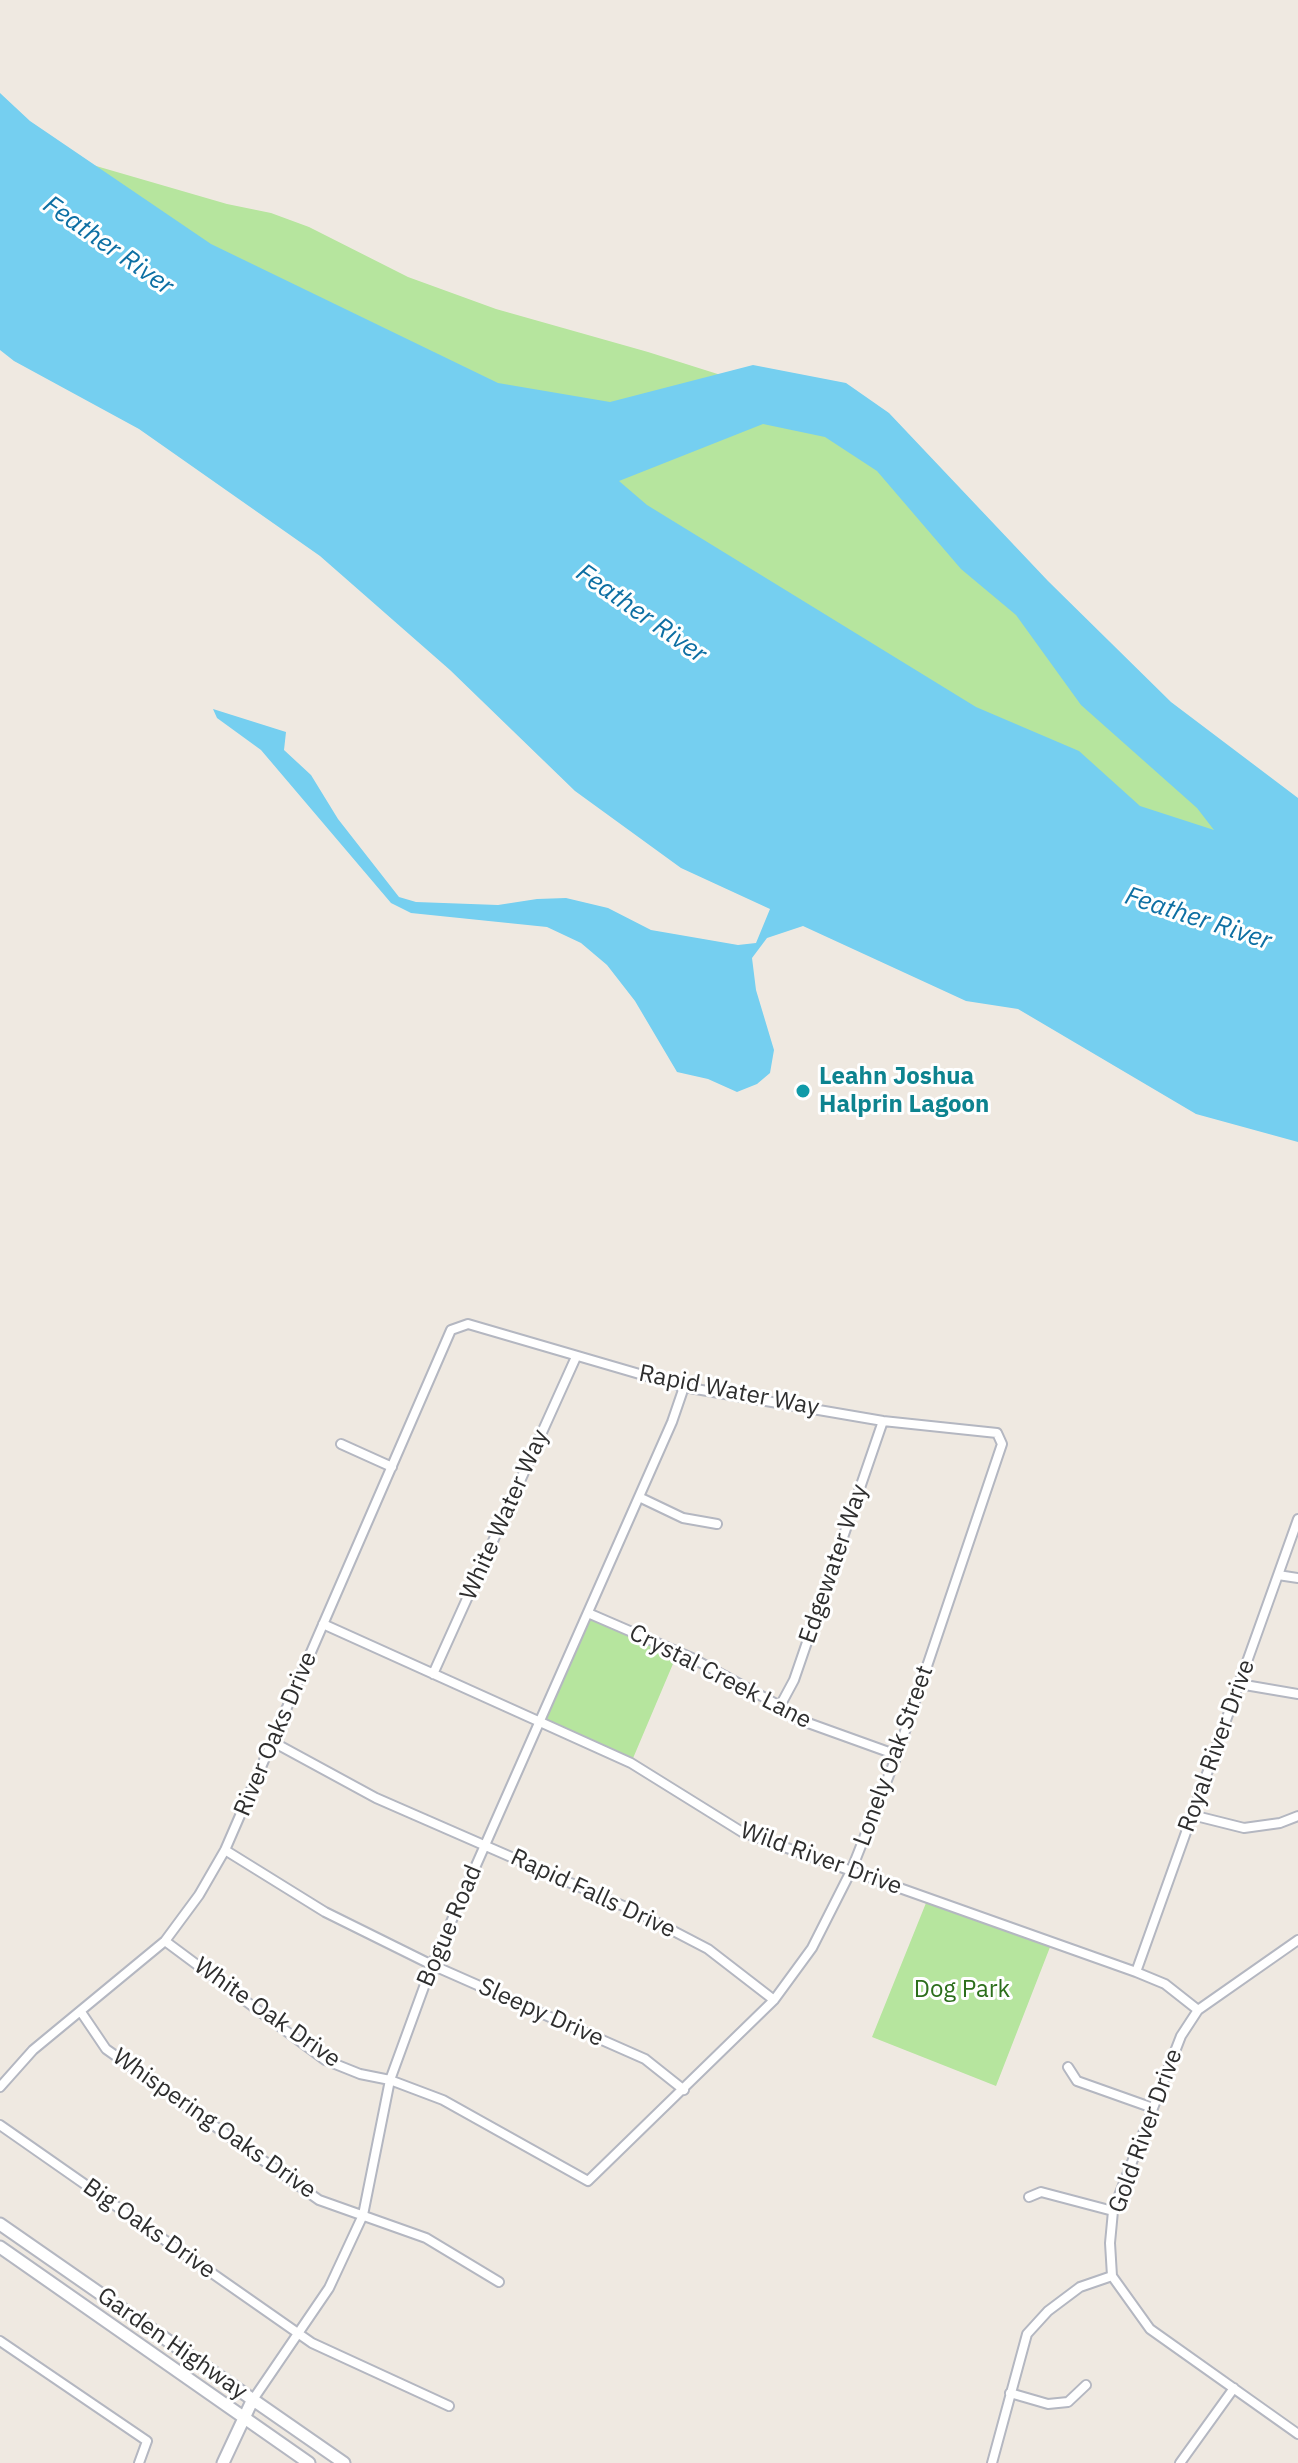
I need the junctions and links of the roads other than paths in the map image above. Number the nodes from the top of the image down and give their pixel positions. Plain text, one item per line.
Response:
1 (468, 1324) joint
2 (576, 1357) junction
3 (684, 1387) junction
4 (883, 1421) junction
5 (997, 1433) joint
6 (341, 1444) dead end
7 (392, 1467) junction
8 (639, 1497) junction
9 (1298, 1519) edge
10 (717, 1524) dead end
11 (1278, 1575) junction
12 (1298, 1578) edge
13 (588, 1613) junction
14 (323, 1624) junction
15 (433, 1674) junction
16 (1239, 1684) junction
17 (1298, 1694) edge
18 (780, 1706) junction
19 (539, 1721) junction
20 (273, 1742) junction
21 (897, 1755) junction
22 (1192, 1815) junction
23 (1298, 1816) edge
24 (485, 1844) junction
25 (225, 1850) junction
26 (851, 1871) junction
27 (1298, 1940) edge
28 (165, 1941) junction
29 (432, 1965) junction
30 (1136, 1972) junction
31 (774, 2000) junction
32 (1198, 2010) junction
33 (81, 2012) junction
34 (1068, 2067) dead end
35 (390, 2080) junction
36 (0, 2087) edge
37 (684, 2090) junction
38 (1153, 2108) junction
39 (0, 2125) edge
40 (588, 2181) joint
41 (1029, 2197) dead end
42 (1113, 2211) junction
43 (363, 2215) junction
44 (0, 2224) edge
45 (0, 2247) edge
46 (1112, 2276) junction
47 (499, 2282) dead end
48 (297, 2334) junction
49 (0, 2341) edge
50 (1086, 2385) dead end
51 (1234, 2388) junction
52 (1010, 2393) junction
53 (252, 2401) junction
54 (449, 2406) dead end
55 (243, 2418) junction
56 (1298, 2434) edge
57 (139, 2463) edge
58 (223, 2463) edge
59 (309, 2463) edge
60 (344, 2463) edge
61 (992, 2463) edge
62 (1180, 2463) edge

1 - 2 street, Rapid Water Way
1 - 7 street, River Oaks Drive
2 - 3 street, Rapid Water Way
2 - 15 street, White Water Way
3 - 4 street, Rapid Water Way
3 - 8 street, Bogue Road
4 - 5 street, Rapid Water Way
4 - 18 street, Edgewater Way
5 - 21 street, Lonely Oak Street
6 - 7 street
7 - 14 street, River Oaks Drive
8 - 10 street
8 - 13 street, Bogue Road
9 - 11 street, Royal River Drive
11 - 12 street
11 - 16 street, Royal River Drive
13 - 18 street, Crystal Creek Lane
13 - 19 street, Bogue Road
14 - 15 street, Wild River Drive
14 - 20 street, River Oaks Drive
15 - 19 street, Wild River Drive
16 - 17 street
16 - 22 street, Royal River Drive
18 - 21 street, Crystal Creek Lane
19 - 24 street, Bogue Road
19 - 26 street, Wild River Drive
20 - 24 street, Rapid Falls Drive
20 - 25 street, River Oaks Drive
21 - 26 street, Lonely Oak Street
22 - 23 street
22 - 30 street, Royal River Drive
24 - 29 street, Bogue Road
24 - 31 street, Rapid Falls Drive
25 - 28 street, River Oaks Drive
25 - 29 street, Sleepy Drive
26 - 30 street, Wild River Drive
26 - 31 street, Lonely Oak Street
27 - 32 street, Gold River Drive
28 - 33 street, River Oaks Drive
28 - 35 street, White Oak Drive
29 - 35 street, Bogue Road
29 - 37 street, Sleepy Drive
30 - 32 street, Wild River Drive
31 - 37 street, Lonely Oak Street
32 - 38 street, Gold River Drive
33 - 36 street, River Oaks Drive
33 - 43 street, Whispering Oaks Drive
34 - 38 street
35 - 40 street, White Oak Drive
35 - 43 street, Bogue Road
37 - 40 street, Lonely Oak Street
38 - 42 street, Gold River Drive
39 - 48 street, Big Oaks Drive
41 - 42 street
42 - 46 street, Gold River Drive
43 - 47 street, Whispering Oaks Drive
43 - 48 street, Bogue Road
44 - 53 main road, Garden Highway
45 - 55 main road, Garden Highway
46 - 51 street
46 - 52 street
48 - 53 street, Bogue Road
48 - 54 street, Big Oaks Drive
49 - 57 street
50 - 52 street
51 - 56 street
51 - 62 street
52 - 61 street
53 - 55 main road, Bogue Road
53 - 60 main road, Garden Highway
55 - 58 main road, Bogue Road
55 - 59 main road, Garden Highway

